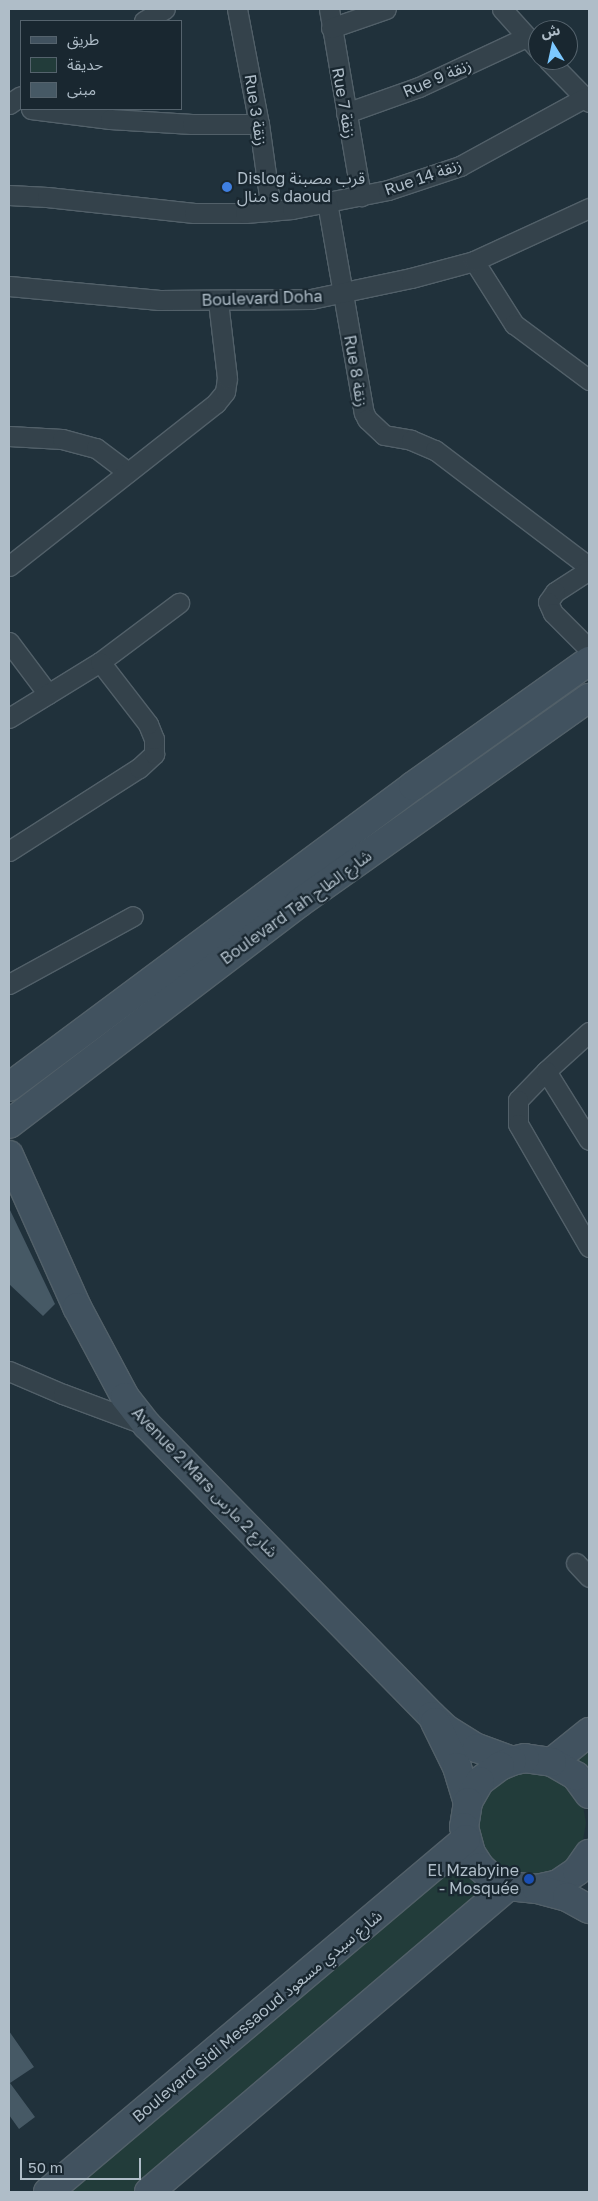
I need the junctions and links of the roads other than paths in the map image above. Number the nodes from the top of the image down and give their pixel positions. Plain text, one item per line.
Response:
1 (165, 9) edge
2 (237, 9) edge
3 (329, 9) edge
4 (386, 9) edge
5 (502, 9) edge
6 (146, 20) edge
7 (331, 28) junction
8 (528, 38) edge
9 (528, 45) edge
10 (558, 70) edge
11 (20, 97) edge
12 (587, 100) edge
13 (9, 104) edge
14 (39, 110) edge
15 (346, 113) junction
16 (259, 124) junction
17 (9, 195) edge
18 (361, 196) junction
19 (327, 202) junction
20 (589, 208) edge
21 (271, 211) junction
22 (474, 261) junction
23 (9, 286) edge
24 (343, 294) junction
25 (218, 301) junction
26 (589, 380) edge
27 (9, 436) edge
28 (128, 472) junction
29 (9, 566) edge
30 (589, 569) edge
31 (179, 603) dead end
32 (9, 642) edge
33 (589, 649) edge
34 (100, 662) junction
35 (589, 662) edge
36 (48, 694) junction
37 (589, 698) edge
38 (9, 718) edge
39 (9, 850) edge
40 (133, 916) dead end
41 (9, 984) edge
42 (589, 1032) edge
43 (546, 1070) junction
44 (9, 1087) edge
45 (9, 1124) edge
46 (589, 1140) edge
47 (9, 1155) edge
48 (589, 1247) edge
49 (9, 1371) edge
50 (147, 1425) junction
51 (576, 1563) dead end
52 (589, 1577) edge
53 (432, 1716) junction
54 (589, 1732) edge
55 (512, 1761) junction
56 (552, 1762) junction
57 (589, 1794) edge
58 (468, 1802) junction
59 (466, 1839) junction
60 (589, 1854) edge
61 (508, 1886) junction
62 (537, 1889) junction
63 (589, 1909) edge
64 (48, 2192) edge
65 (149, 2192) edge

1 - 6 street
2 - 16 street, Rue 3 زنقة
3 - 7 street, Rue 7 زنقة
4 - 7 street
5 - 8 street
7 - 15 street, Rue 7 زنقة
9 - 15 street, Rue 9 زنقة
10 - 12 street
11 - 13 street
12 - 18 street, Rue 14 زنقة
14 - 16 street
15 - 18 street, Rue 7 زنقة
16 - 21 street, Rue 3 زنقة
17 - 21 street, Rue 14 زنقة
18 - 19 street, Rue 14 زنقة
19 - 21 street, Rue 14 زنقة
19 - 24 street, Rue 8 زنقة
20 - 22 street, Boulevard Doha
22 - 24 street, Boulevard Doha
22 - 26 street
23 - 25 street, Boulevard Doha
24 - 25 street, Boulevard Doha
24 - 30 street, Rue 8 زنقة
25 - 28 street
27 - 28 street
28 - 29 street
30 - 33 street, Rue 8 زنقة
31 - 34 street
32 - 36 street
34 - 36 street
34 - 39 street
35 - 44 street, Boulevard Tah شارع الطاح
36 - 38 street
37 - 45 street, Boulevard Tah شارع الطاح
40 - 41 street
42 - 43 street
43 - 46 street
43 - 48 street
47 - 50 street, Avenue 2 Mars شارع 2 مارس
49 - 50 street
50 - 53 street, Avenue 2 Mars شارع 2 مارس
51 - 52 street
53 - 55 street, Avenue 2 Mars شارع 2 مارس
53 - 58 street, Avenue 2 Mars شارع 2 مارس
54 - 56 street
55 - 56 street
55 - 58 street
56 - 57 street
58 - 59 street
59 - 61 street
59 - 64 street, Boulevard Sidi Messaoud شارع سيدي مسعود
60 - 62 street
61 - 62 street
61 - 65 street
62 - 63 street

